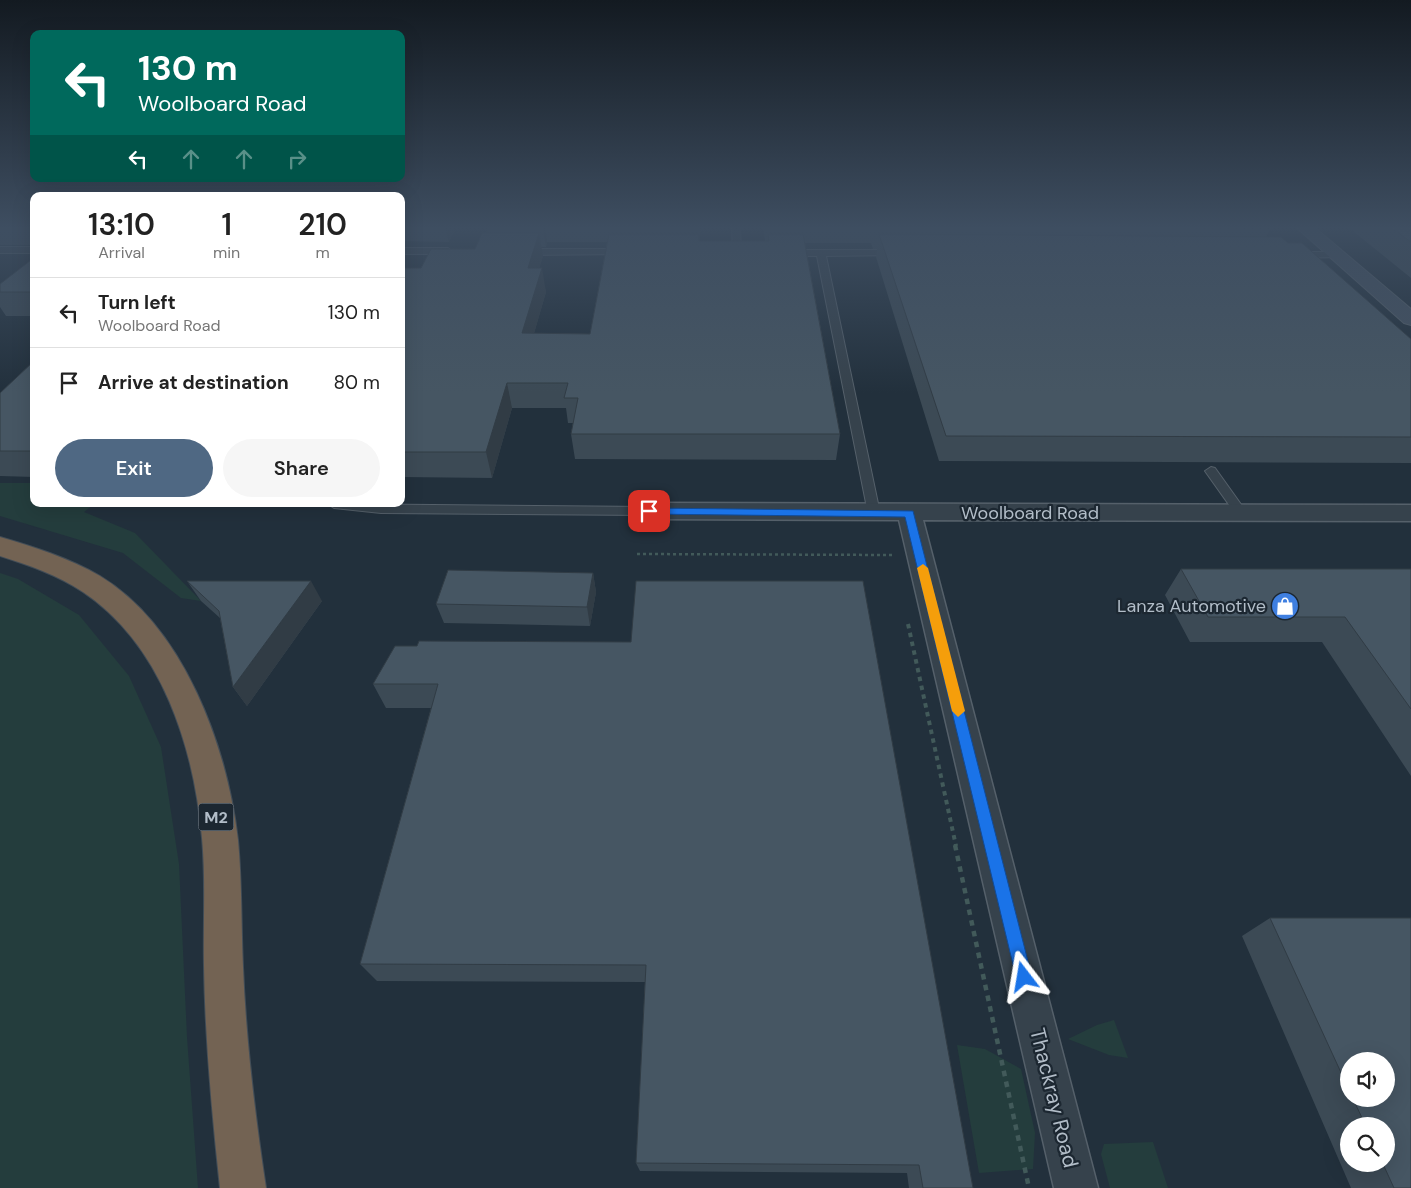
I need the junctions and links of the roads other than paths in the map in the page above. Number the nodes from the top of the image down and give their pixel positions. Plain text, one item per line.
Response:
1 (827, 282) edge
2 (1368, 282) edge
3 (1411, 319) edge
4 (1212, 471) dead end
5 (362, 507) edge
6 (649, 511) joint
7 (874, 513) junction
8 (1241, 513) junction
9 (1411, 513) edge
10 (910, 514) junction
11 (0, 546) edge
12 (243, 1188) edge
13 (1076, 1188) edge

1 - 7 lane
2 - 3 street
4 - 8 lane
5 - 6 lane
6 - 7 street, Woolboard Road
7 - 10 street, Woolboard Road
8 - 9 street, Woolboard Road
8 - 10 street, Woolboard Road
10 - 13 street, Thackray Road
11 - 12 highway, M2

